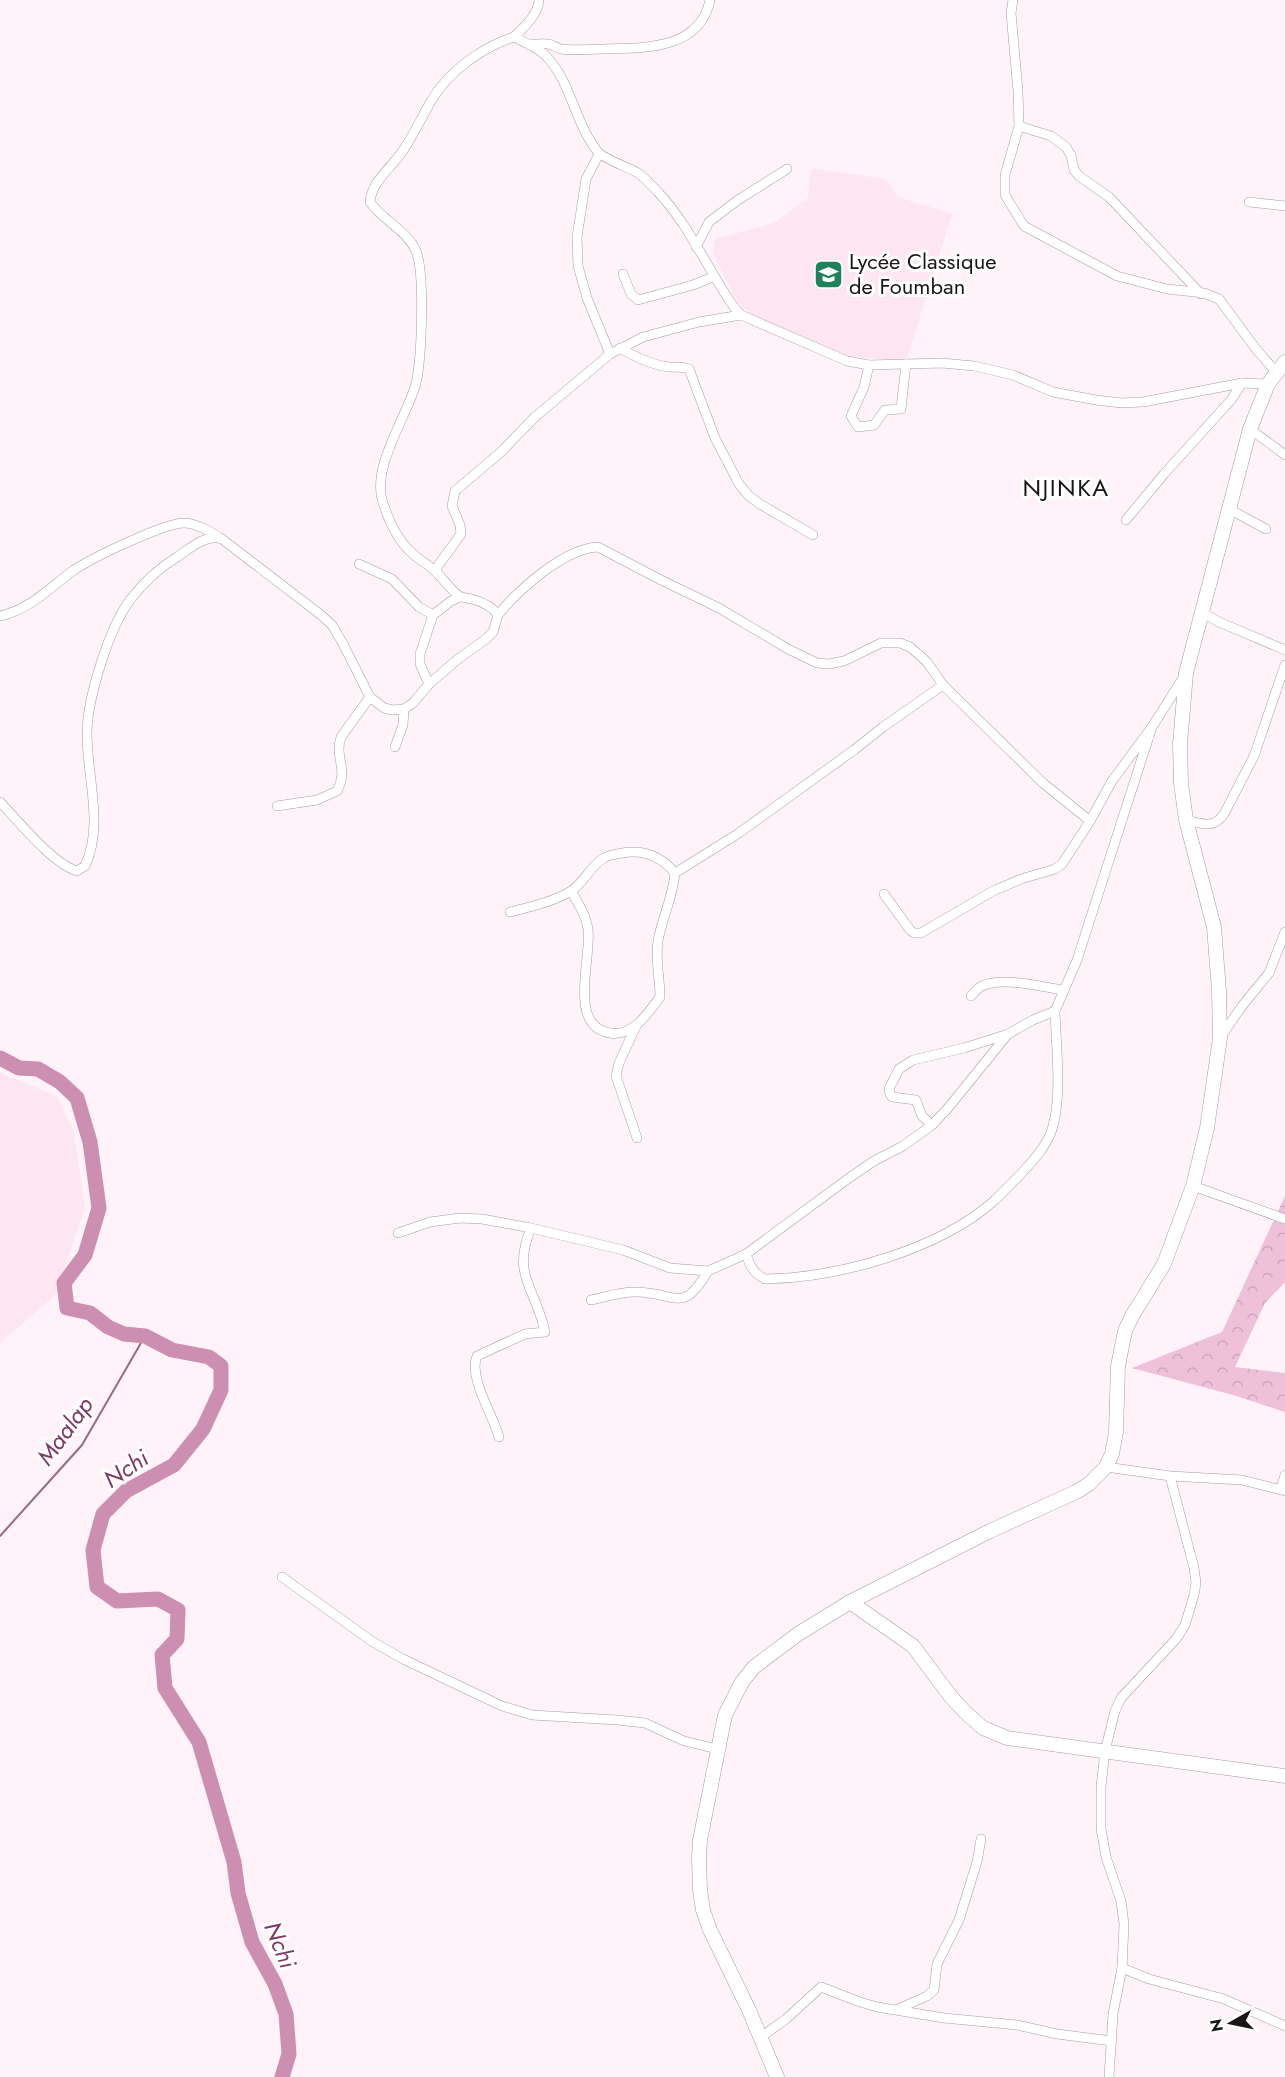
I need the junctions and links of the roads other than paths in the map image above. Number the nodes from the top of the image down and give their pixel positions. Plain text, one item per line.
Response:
1 (539, 0) edge
2 (710, 0) edge
3 (1013, 0) edge
4 (513, 37) junction
5 (530, 45) junction
6 (1019, 126) junction
7 (599, 154) junction
8 (788, 169) dead end
9 (1249, 202) dead end
10 (1285, 206) edge
11 (696, 247) junction
12 (623, 274) dead end
13 (713, 277) junction
14 (1201, 294) junction
15 (741, 315) junction
16 (620, 348) junction
17 (610, 354) junction
18 (906, 364) junction
19 (869, 365) junction
20 (1281, 367) edge
21 (1242, 383) junction
22 (1268, 384) junction
23 (1250, 429) junction
24 (1285, 455) edge
25 (1229, 509) junction
26 (1126, 520) dead end
27 (1266, 529) dead end
28 (813, 535) dead end
29 (218, 537) junction
30 (359, 564) dead end
31 (435, 570) junction
32 (460, 597) junction
33 (1201, 612) junction
34 (433, 615) junction
35 (498, 615) junction
36 (0, 616) edge
37 (1285, 650) edge
38 (1285, 665) edge
39 (1186, 673) junction
40 (429, 684) junction
41 (943, 685) junction
42 (370, 696) junction
43 (405, 709) junction
44 (1152, 727) junction
45 (395, 747) dead end
46 (0, 802) edge
47 (277, 806) dead end
48 (1186, 820) junction
49 (1090, 821) junction
50 (675, 873) junction
51 (571, 891) junction
52 (884, 894) dead end
53 (510, 912) dead end
54 (1285, 932) edge
55 (1064, 990) junction
56 (972, 996) dead end
57 (1055, 1011) junction
58 (636, 1026) junction
59 (1008, 1034) junction
60 (1220, 1038) junction
61 (932, 1125) junction
62 (637, 1138) dead end
63 (1192, 1186) junction
64 (1285, 1219) edge
65 (531, 1228) junction
66 (398, 1233) dead end
67 (746, 1254) junction
68 (708, 1271) junction
69 (591, 1300) dead end
70 (499, 1437) dead end
71 (1107, 1467) junction
72 (1170, 1476) junction
73 (1285, 1476) edge
74 (1283, 1490) edge
75 (282, 1577) dead end
76 (850, 1602) junction
77 (717, 1749) junction
78 (1105, 1751) junction
79 (1285, 1776) edge
80 (981, 1839) dead end
81 (1122, 1968) junction
82 (898, 2009) junction
83 (1285, 2026) edge
84 (761, 2037) junction
85 (1112, 2041) junction
86 (777, 2077) edge
87 (1109, 2077) edge

1 - 4 street
2 - 5 street
3 - 6 street
4 - 5 street
4 - 31 street
5 - 7 street
6 - 14 street
6 - 14 street
7 - 11 street
7 - 17 street
8 - 11 street
9 - 10 street
11 - 13 street
12 - 13 street
13 - 15 street
14 - 20 street
15 - 16 street
15 - 19 street
16 - 17 street
16 - 28 street
17 - 31 street
18 - 19 street
18 - 19 street
18 - 21 street
20 - 22 main road
21 - 22 street
21 - 26 street
22 - 23 main road
23 - 24 street
23 - 25 main road
25 - 27 street
25 - 33 main road
29 - 36 street
29 - 42 street
29 - 46 street
30 - 34 street
31 - 32 street
32 - 34 street
32 - 35 street
33 - 37 street
33 - 39 main road
34 - 40 street
35 - 40 street
35 - 41 street
38 - 48 street
39 - 44 street
39 - 48 main road
40 - 43 street
41 - 49 street
41 - 50 street
42 - 43 street
42 - 47 street
43 - 45 street
44 - 49 street
44 - 55 street
48 - 60 main road
49 - 52 street
50 - 51 street
50 - 58 street
51 - 53 street
51 - 58 street
54 - 60 street
55 - 56 street
55 - 57 street
57 - 59 street
57 - 67 street
58 - 62 street
59 - 61 street
59 - 61 street
60 - 63 main road
61 - 67 street
63 - 64 street
63 - 71 main road
65 - 66 street
65 - 68 street
65 - 70 street
67 - 68 street
68 - 69 street
71 - 72 street
71 - 76 main road
72 - 74 street
72 - 78 street
73 - 74 street
75 - 77 street
76 - 77 main road
76 - 78 main road
77 - 84 main road
78 - 79 main road
78 - 81 street
80 - 82 street
81 - 83 street
81 - 85 street
82 - 84 street
82 - 85 street
84 - 86 main road
85 - 87 street

